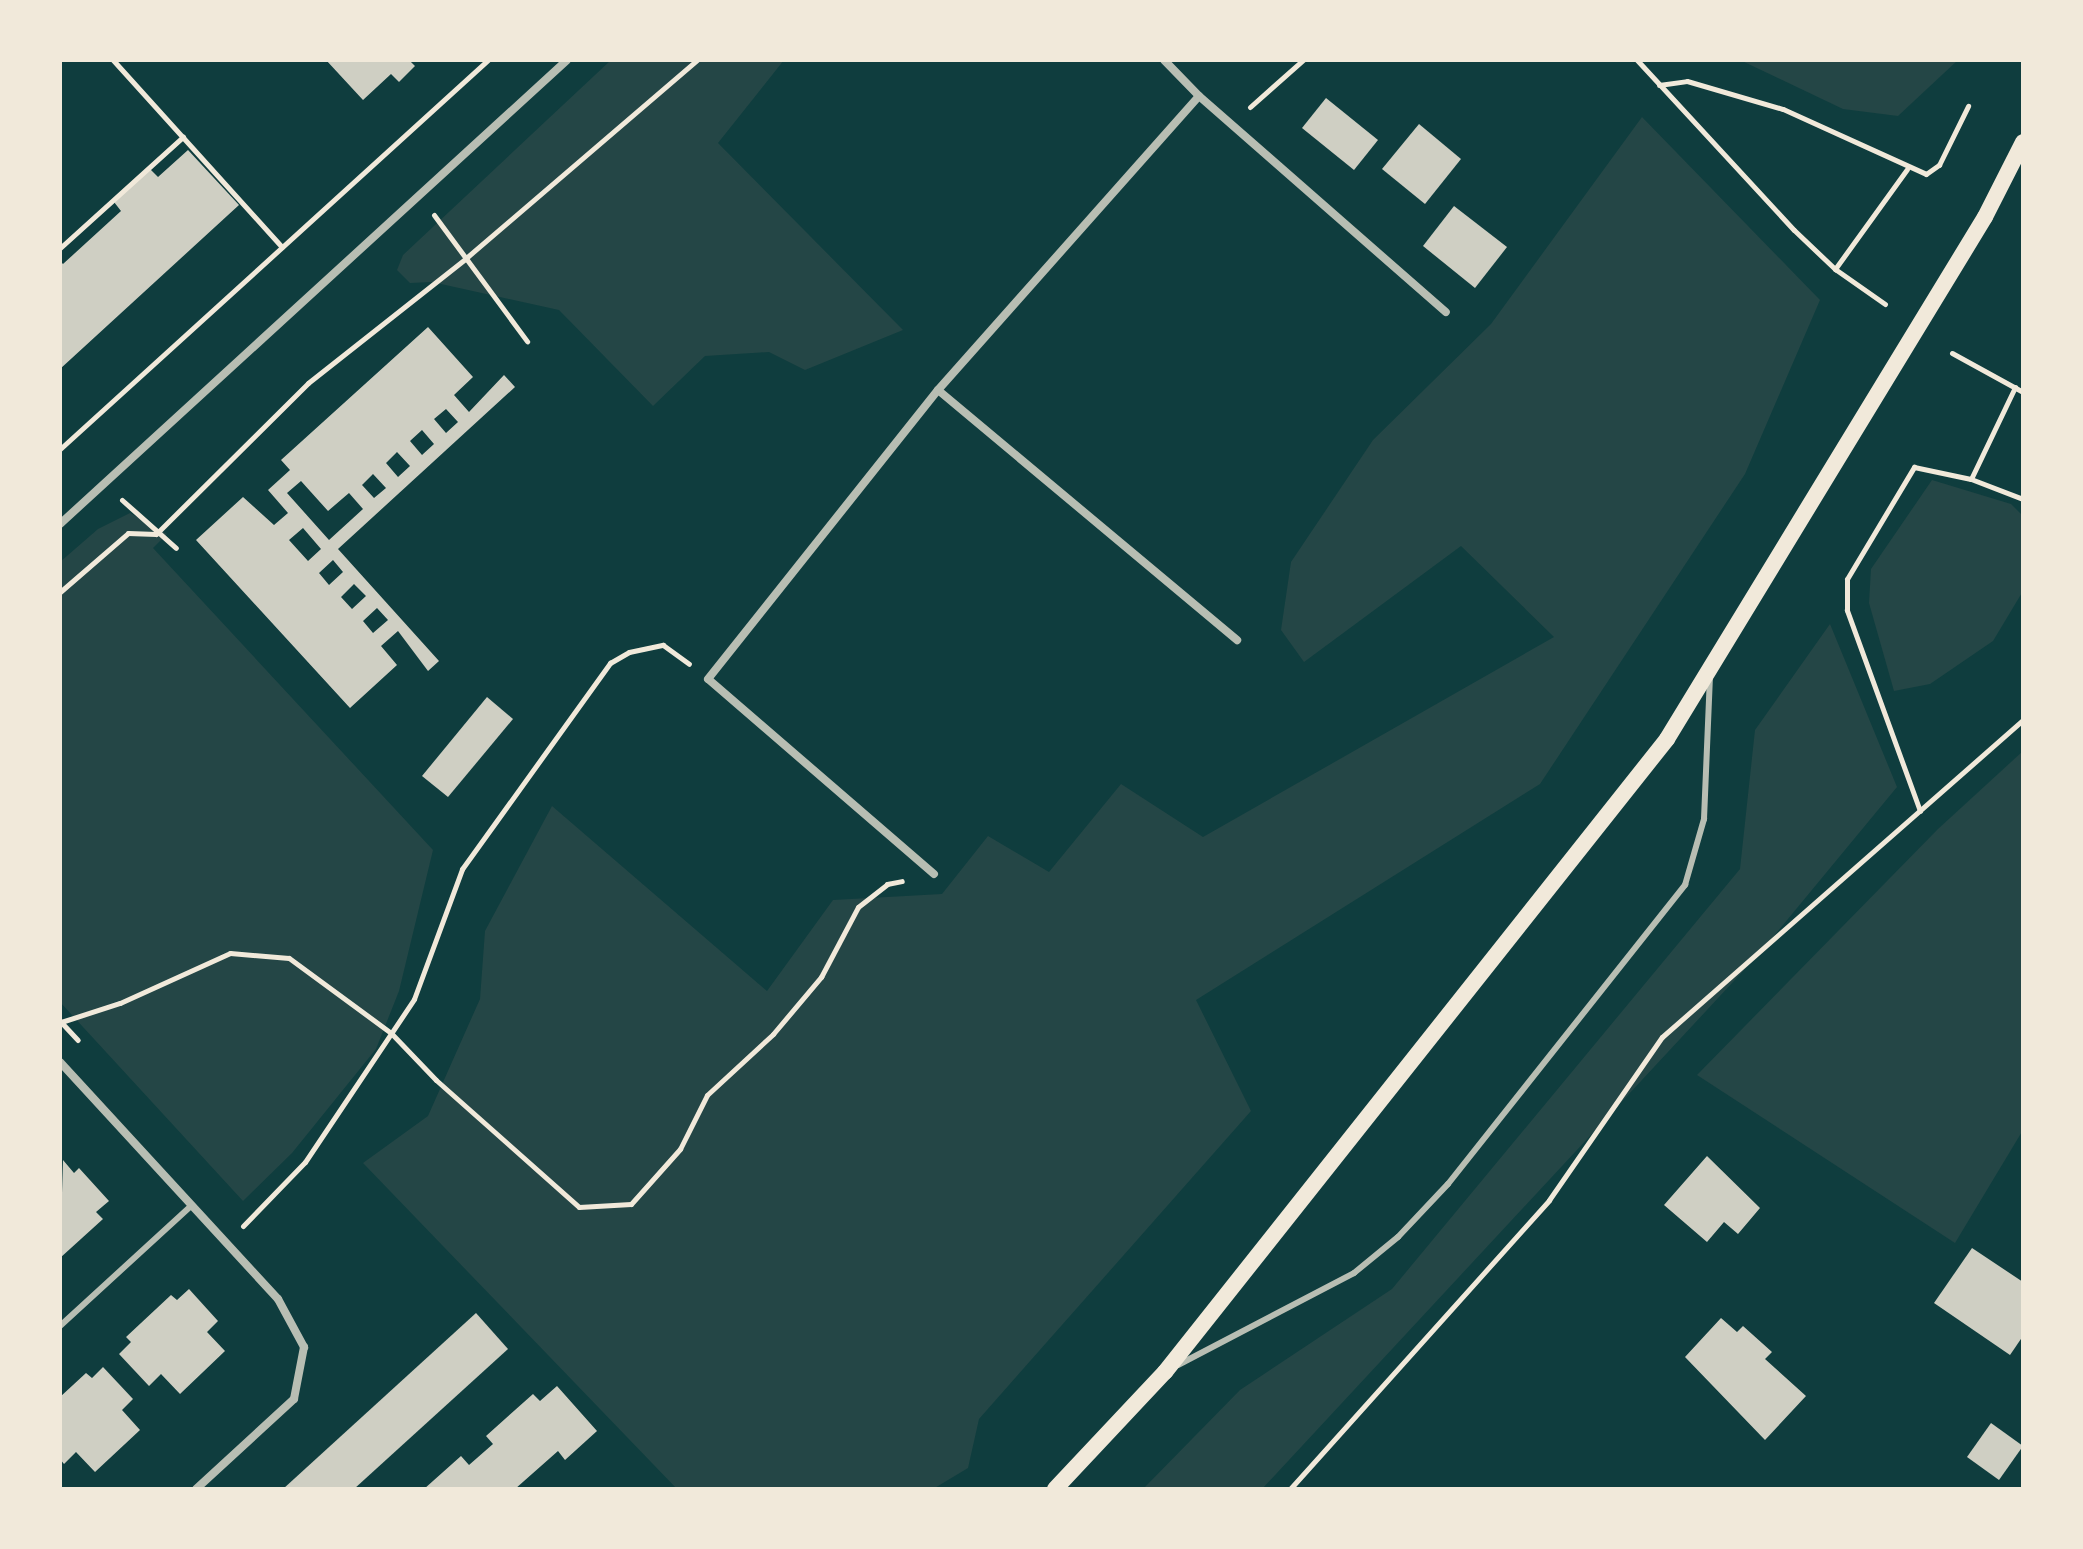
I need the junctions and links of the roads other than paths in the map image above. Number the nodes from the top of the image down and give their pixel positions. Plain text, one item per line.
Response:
1 (567, 60) edge
2 (1164, 60) edge
3 (1199, 96) junction
4 (2023, 142) edge
5 (1446, 312) dead end
6 (938, 390) junction
7 (60, 524) edge
8 (1237, 640) dead end
9 (1711, 674) junction
10 (934, 874) road end
11 (60, 1062) edge
12 (191, 1206) junction
13 (60, 1326) edge
14 (1165, 1372) junction
15 (196, 1489) edge
16 (1055, 1489) edge

1 - 7 street
2 - 3 street
3 - 5 street
3 - 6 street
4 - 9 main road
6 - 8 street
6 - 10 street
9 - 14 main road
9 - 14 lane
11 - 12 street
12 - 13 lane
12 - 15 street
14 - 16 main road

